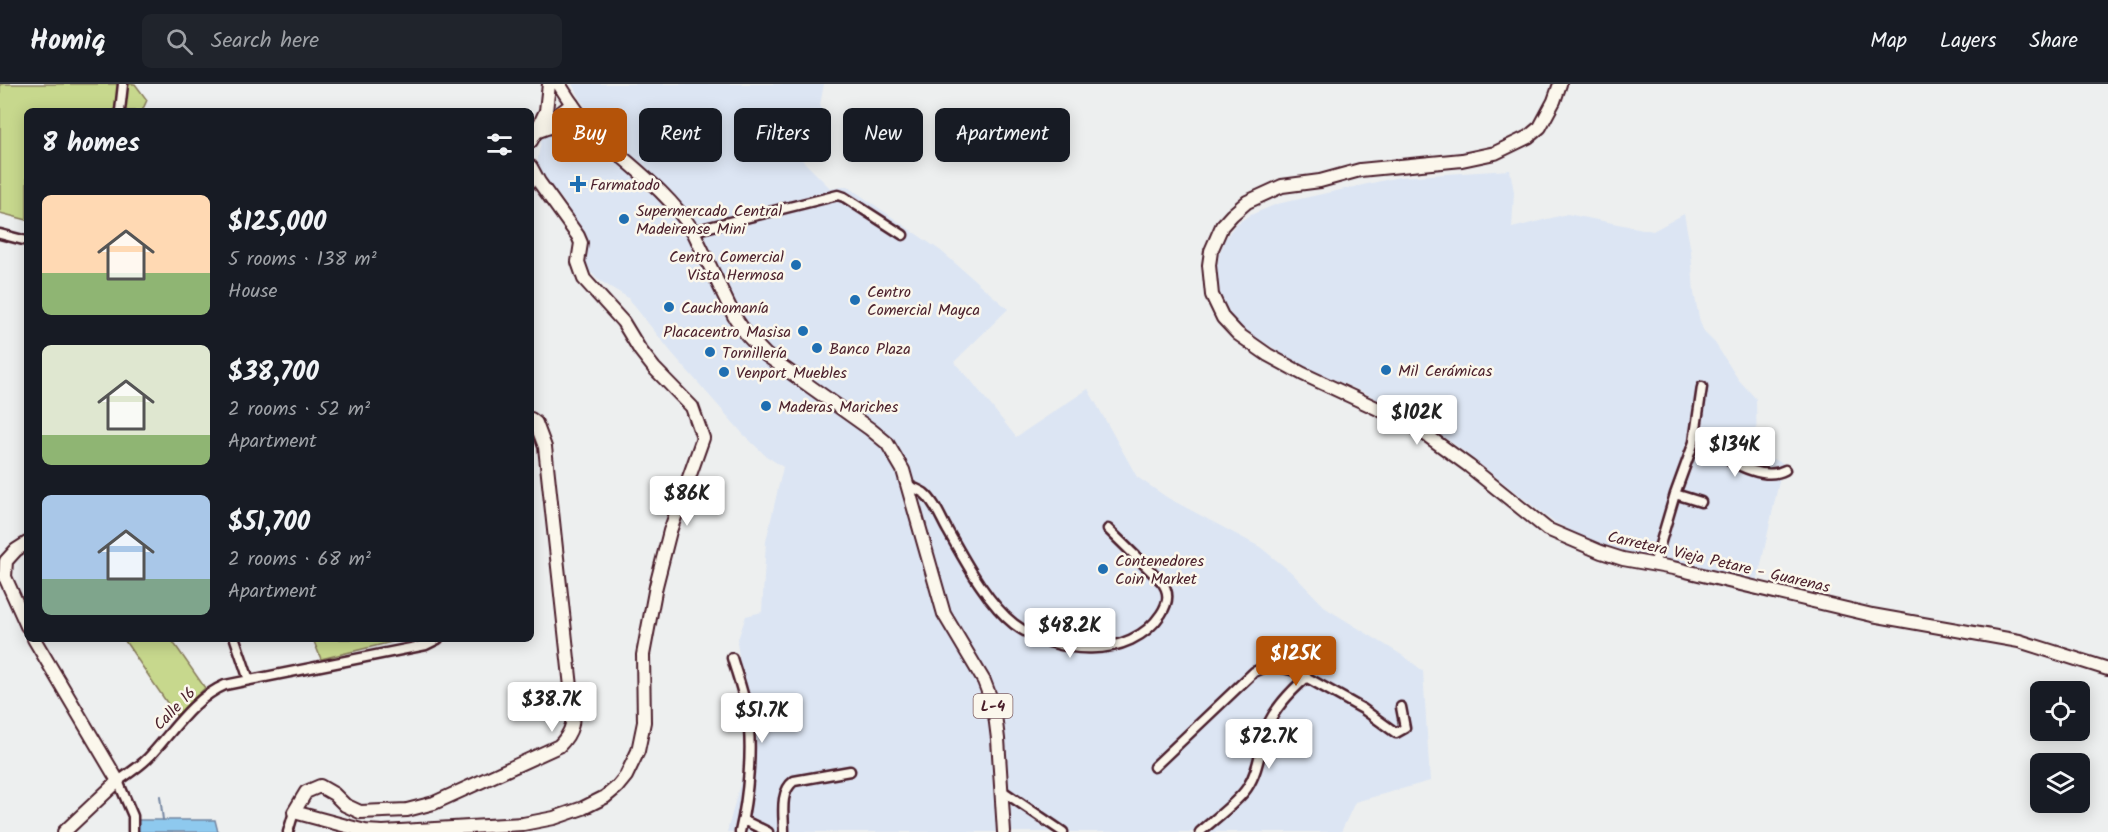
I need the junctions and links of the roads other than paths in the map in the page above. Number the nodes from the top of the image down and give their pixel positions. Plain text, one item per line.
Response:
1 (123, 84) edge
2 (549, 84) edge
3 (559, 84) edge
4 (1560, 84) edge
5 (572, 104) junction
6 (120, 108) edge
7 (575, 108) edge
8 (552, 128) edge
9 (534, 135) edge
10 (534, 136) edge
11 (534, 137) edge
12 (627, 161) edge
13 (534, 173) edge
14 (693, 231) junction
15 (0, 234) edge
16 (903, 235) dead end
17 (24, 240) edge
18 (1702, 387) dead end
19 (534, 421) edge
20 (1695, 434) junction
21 (1785, 470) dead end
22 (907, 485) junction
23 (1675, 494) junction
24 (1701, 502) dead end
25 (1108, 529) dead end
26 (24, 545) edge
27 (1654, 565) junction
28 (24, 620) edge
29 (36, 642) edge
30 (236, 642) edge
31 (432, 642) edge
32 (732, 658) dead end
33 (2108, 669) edge
34 (1307, 677) junction
35 (249, 680) junction
36 (1401, 707) dead end
37 (1154, 767) dead end
38 (850, 771) dead end
39 (118, 781) junction
40 (1001, 790) junction
41 (294, 812) junction
42 (743, 820) junction
43 (64, 832) edge
44 (133, 832) edge
45 (288, 832) edge
46 (740, 832) edge
47 (768, 832) edge
48 (784, 832) edge
49 (1004, 832) edge
50 (1063, 832) edge
51 (1200, 832) edge

1 - 6 street
2 - 9 main road
3 - 5 main road, L-4
4 - 27 main road, Carretera Vieja Petare - Guarenas
5 - 7 main road, L-4
5 - 10 main road
8 - 11 main road
12 - 14 main road, L-4
13 - 41 main road
14 - 16 street
14 - 22 main road, L-4
15 - 17 street
18 - 20 street
19 - 41 main road
20 - 21 street
20 - 23 street
22 - 25 street
22 - 40 main road, L-4
23 - 24 street
23 - 27 street
26 - 28 main road
27 - 33 main road, Carretera Vieja Petare - Guarenas
29 - 39 main road
30 - 35 street
31 - 35 street, Calle 16
32 - 42 street
34 - 36 street
34 - 37 street
34 - 51 street
35 - 39 street, Calle 16
38 - 48 street
39 - 43 main road
39 - 44 street
40 - 49 main road, L-4
40 - 50 street
41 - 45 street
42 - 46 street
42 - 47 street

